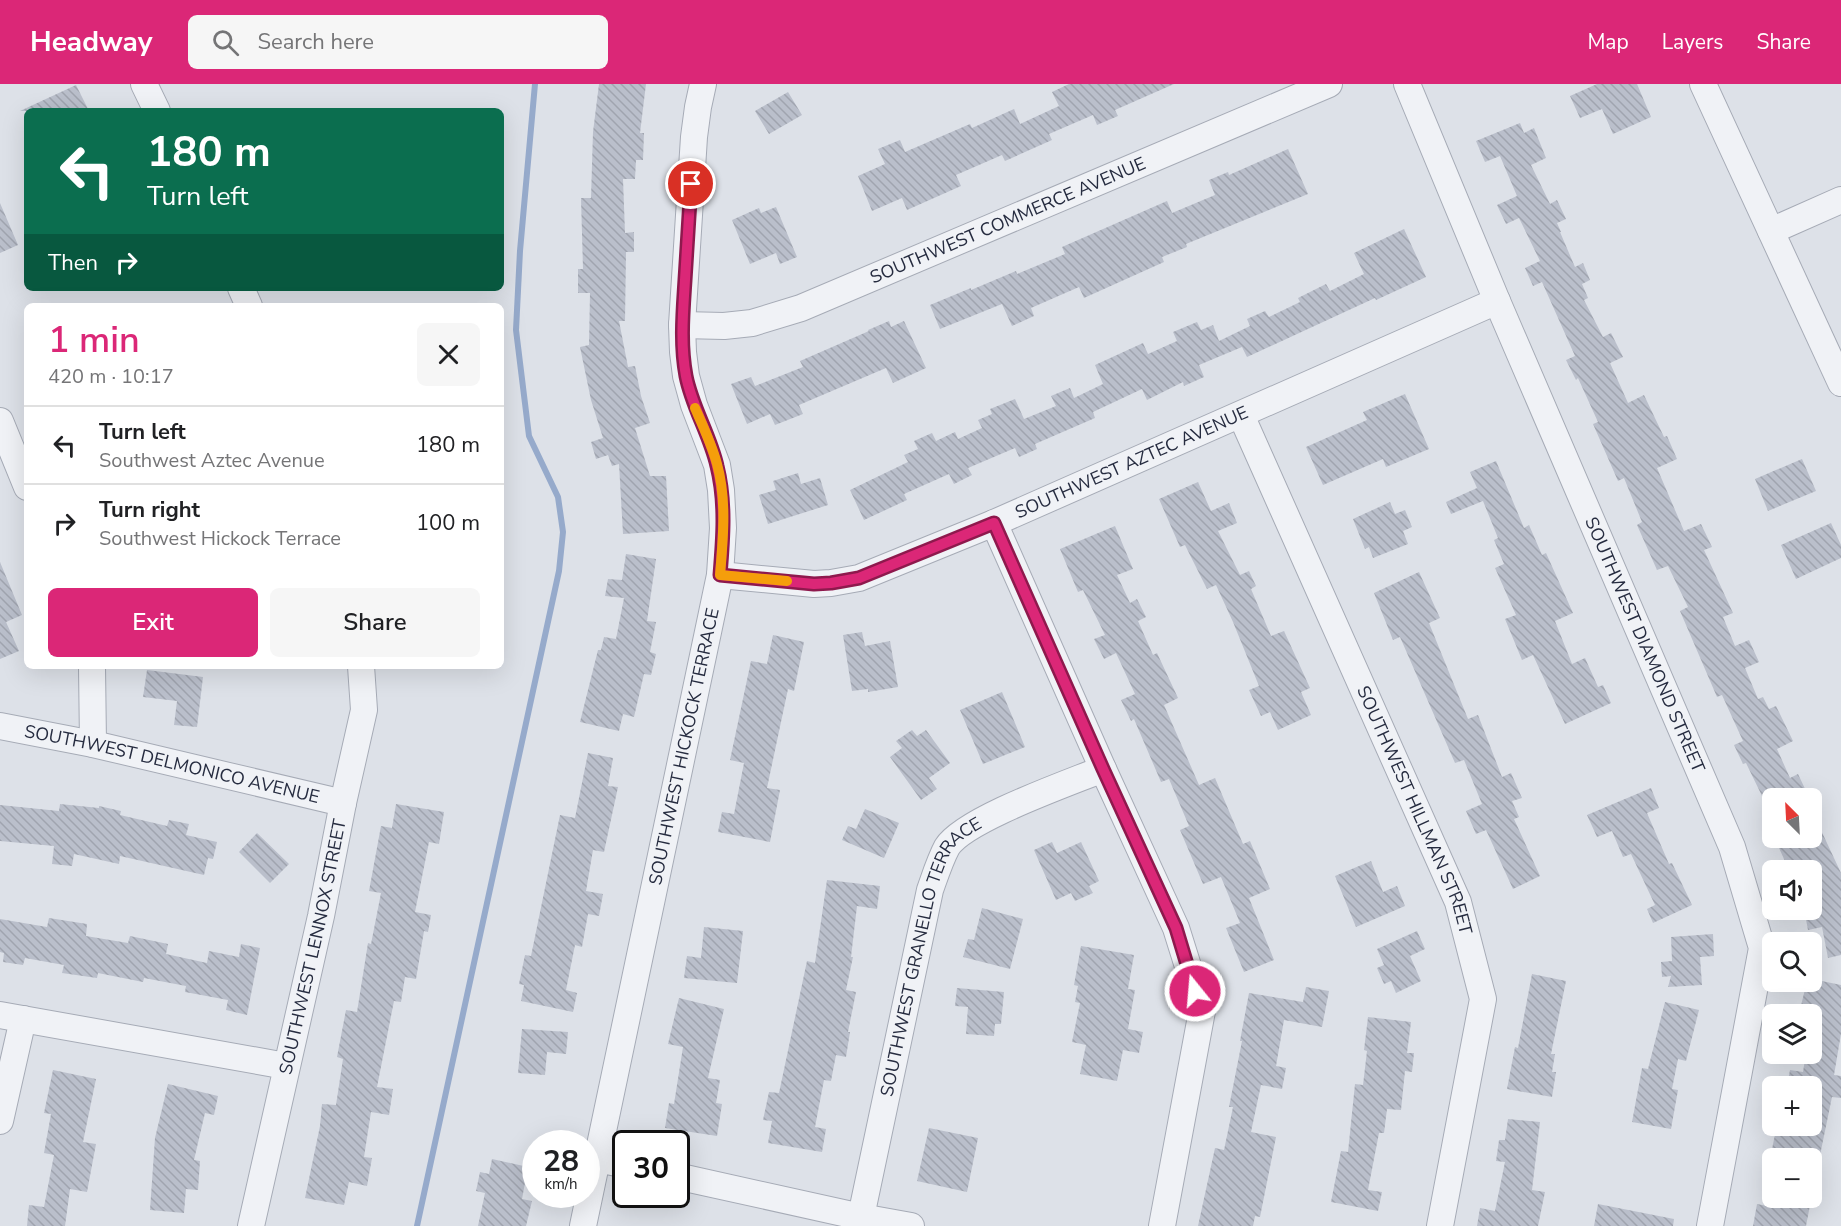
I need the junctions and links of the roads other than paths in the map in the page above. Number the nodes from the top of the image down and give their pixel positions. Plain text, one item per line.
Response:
1 (144, 84) edge
2 (1329, 84) edge
3 (1407, 84) edge
4 (1703, 84) edge
5 (702, 86) edge
6 (156, 108) edge
7 (1841, 200) edge
8 (1771, 231) junction
9 (1497, 301) junction
10 (682, 325) junction
11 (1841, 383) edge
12 (1241, 415) junction
13 (0, 421) edge
14 (24, 480) edge
15 (994, 523) junction
16 (720, 575) junction
17 (92, 669) edge
18 (362, 669) edge
19 (0, 726) edge
20 (93, 744) junction
21 (1103, 769) junction
22 (343, 804) junction
23 (12, 1017) edge
24 (286, 1066) junction
25 (0, 1121) edge
26 (600, 1149) edge
27 (690, 1180) edge
28 (587, 1208) edge
29 (860, 1222) edge
30 (251, 1226) edge
31 (583, 1226) edge
32 (911, 1226) edge
33 (1162, 1226) edge
34 (1440, 1226) edge
35 (1710, 1226) edge

1 - 6 street
2 - 10 street, SOUTHWEST COMMERCE AVENUE
3 - 9 street, SOUTHWEST DIAMOND STREET
4 - 8 street
5 - 10 street, SOUTHWEST HICKOCK TERRACE
7 - 8 street
8 - 11 street
9 - 12 street, SOUTHWEST AZTEC AVENUE
9 - 35 street, SOUTHWEST DIAMOND STREET
10 - 16 street, SOUTHWEST HICKOCK TERRACE
12 - 15 street, SOUTHWEST AZTEC AVENUE
12 - 34 street, SOUTHWEST HILLMAN STREET
13 - 14 street
15 - 16 street, SOUTHWEST AZTEC AVENUE
15 - 21 street
16 - 26 street, SOUTHWEST HICKOCK TERRACE
17 - 20 street
18 - 22 street, SOUTHWEST LENNOX STREET
19 - 20 street, SOUTHWEST DELMONICO AVENUE
20 - 22 street, SOUTHWEST DELMONICO AVENUE
21 - 29 street, SOUTHWEST GRANELLO TERRACE
21 - 33 street
22 - 24 street, SOUTHWEST LENNOX STREET
23 - 24 street
23 - 25 street
24 - 30 street, SOUTHWEST LENNOX STREET
27 - 29 street
28 - 31 street, SOUTHWEST HICKOCK TERRACE
29 - 32 street

